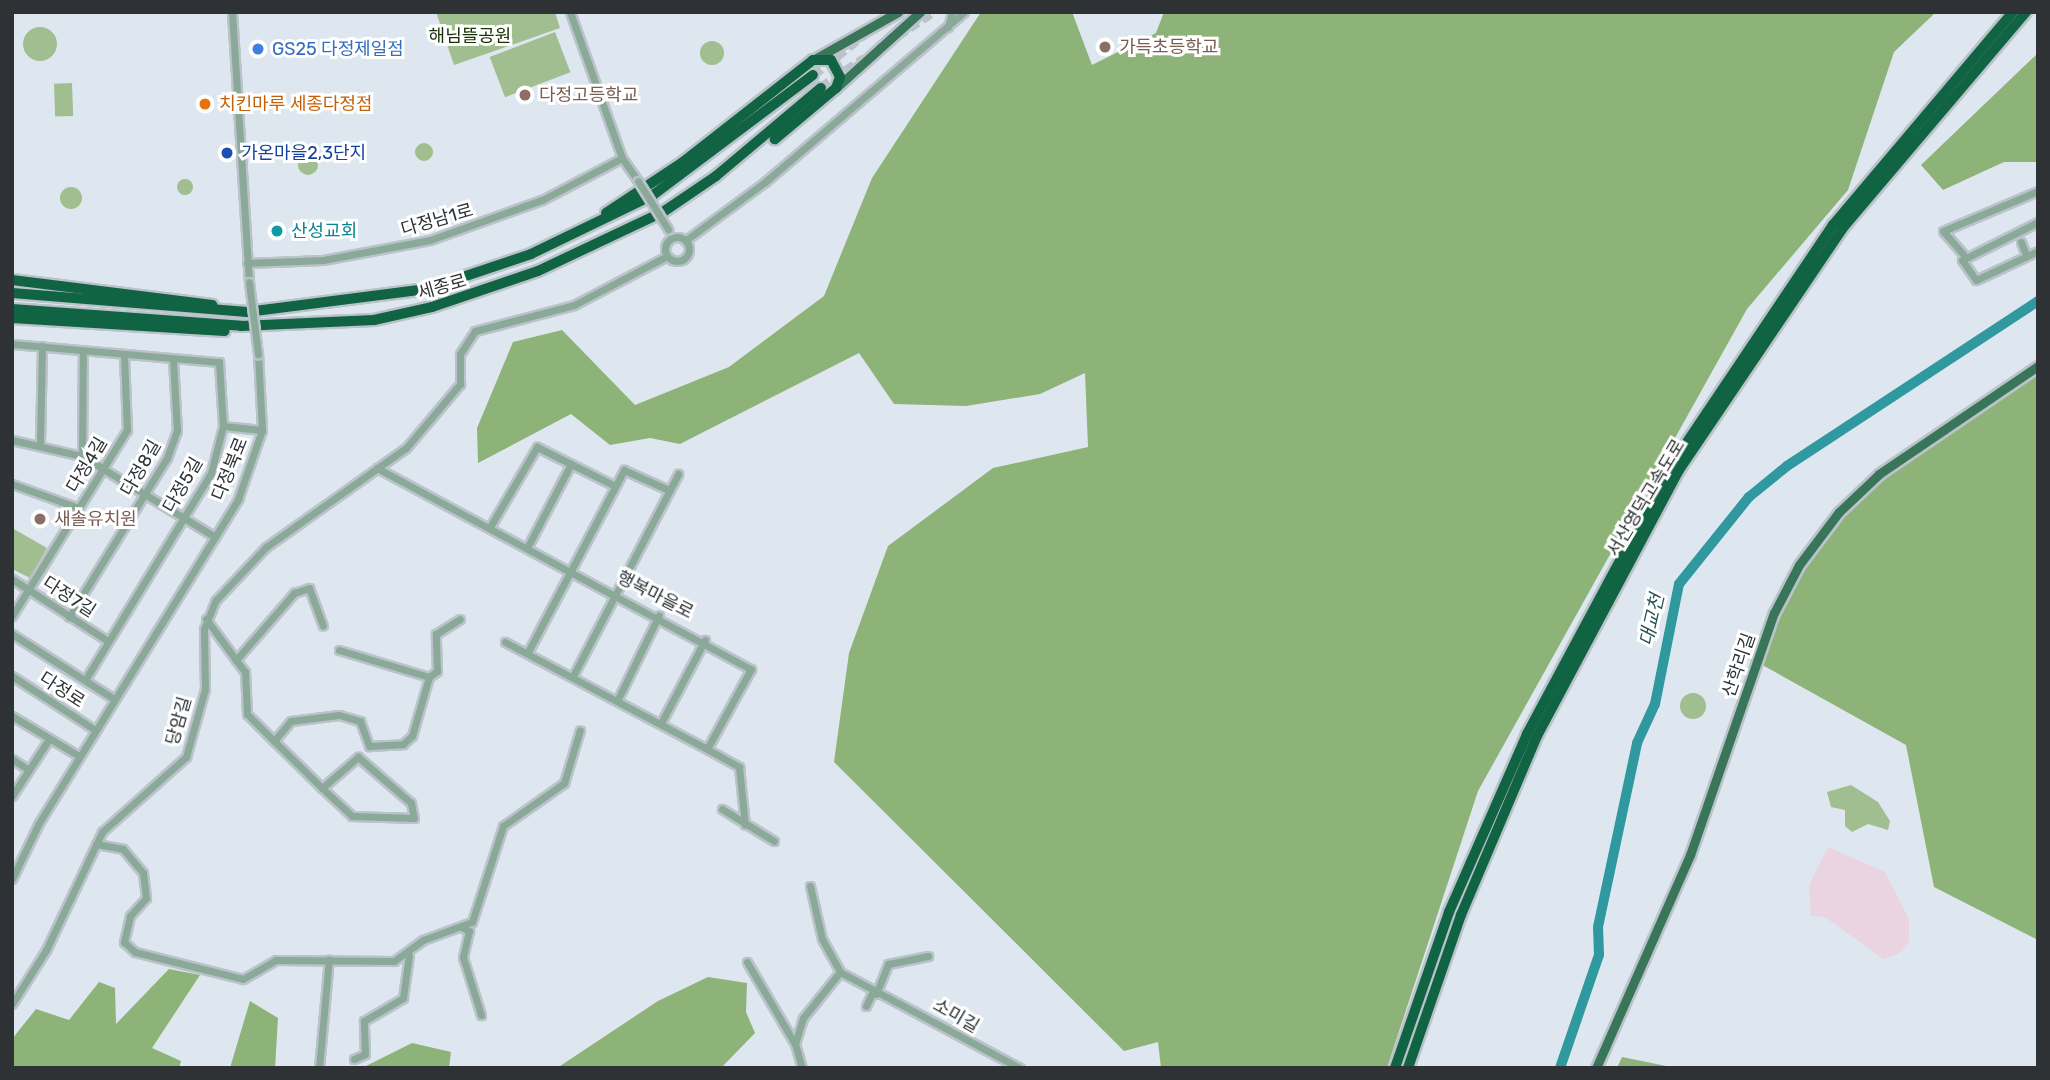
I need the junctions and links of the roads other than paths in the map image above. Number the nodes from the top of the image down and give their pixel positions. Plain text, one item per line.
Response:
1 (232, 12) edge
2 (570, 12) edge
3 (898, 12) edge
4 (920, 12) edge
5 (952, 12) edge
6 (962, 12) edge
7 (2013, 12) edge
8 (2026, 12) edge
9 (945, 31) junction
10 (813, 60) junction
11 (813, 75) tunnel mouth
12 (821, 88) tunnel mouth
13 (836, 88) junction
14 (622, 158) junction
15 (2038, 191) edge
16 (2038, 222) edge
17 (672, 238) junction
18 (685, 240) junction
19 (561, 241) junction
20 (2021, 242) dead end
21 (2038, 251) edge
22 (1963, 254) junction
23 (2026, 255) junction
24 (667, 256) junction
25 (247, 263) junction
26 (538, 271) junction
27 (12, 280) edge
28 (12, 293) edge
29 (12, 309) edge
30 (247, 312) junction
31 (12, 318) edge
32 (315, 324) junction
33 (12, 344) edge
34 (42, 346) junction
35 (83, 351) junction
36 (124, 354) junction
37 (173, 359) junction
38 (2038, 366) edge
39 (223, 426) junction
40 (262, 430) junction
41 (12, 440) edge
42 (40, 443) junction
43 (82, 456) junction
44 (571, 464) junction
45 (377, 468) junction
46 (103, 470) junction
47 (678, 474) dead end
48 (12, 484) edge
49 (615, 486) junction
50 (669, 490) junction
51 (142, 495) junction
52 (79, 508) junction
53 (182, 520) junction
54 (490, 527) junction
55 (215, 537) junction
56 (527, 548) junction
57 (572, 571) junction
58 (12, 579) edge
59 (30, 590) junction
60 (617, 593) junction
61 (659, 615) junction
62 (12, 616) edge
63 (69, 617) junction
64 (206, 619) junction
65 (460, 619) dead end
66 (323, 626) dead end
67 (12, 634) edge
68 (705, 640) junction
69 (108, 641) junction
70 (505, 642) dead end
71 (339, 650) dead end
72 (528, 652) junction
73 (236, 660) junction
74 (12, 676) edge
75 (573, 676) junction
76 (429, 677) junction
77 (85, 680) junction
78 (114, 699) junction
79 (618, 699) junction
80 (12, 716) edge
81 (661, 723) junction
82 (95, 730) junction
83 (580, 730) dead end
84 (48, 739) junction
85 (274, 741) junction
86 (369, 746) junction
87 (707, 749) junction
88 (79, 756) junction
89 (354, 756) junction
90 (12, 759) edge
91 (29, 770) junction
92 (322, 788) junction
93 (12, 796) edge
94 (722, 808) dead end
95 (745, 825) junction
96 (774, 841) dead end
97 (95, 844) junction
98 (16, 858) edge
99 (12, 879) edge
100 (810, 886) dead end
101 (463, 928) junction
102 (409, 955) junction
103 (929, 956) dead end
104 (329, 959) junction
105 (747, 962) dead end
106 (840, 972) junction
107 (874, 993) junction
108 (12, 1004) edge
109 (866, 1006) dead end
110 (481, 1015) dead end
111 (795, 1044) junction
112 (354, 1059) dead end
113 (318, 1068) edge
114 (802, 1068) edge
115 (1020, 1068) edge
116 (1395, 1068) edge
117 (1408, 1068) edge
118 (1596, 1068) edge

1 - 25 street, 다정북로
2 - 14 street
3 - 10 main road
4 - 13 main road
5 - 9 street
6 - 9 street
7 - 116 highway, 서산영덕고속도로
8 - 117 highway, 서산영덕고속도로
9 - 18 street
10 - 13 highway
10 - 19 highway
11 - 19 highway, 세종로
12 - 26 highway, 세종로
13 - 26 highway
14 - 17 street, bridge
14 - 25 street, 다정남1로
15 - 22 street
16 - 22 street
17 - 18 street
17 - 24 street
18 - 24 street
19 - 30 highway, 세종로
20 - 23 street
21 - 23 street
22 - 23 street
24 - 45 street
25 - 40 street, 다정북로, bridge
26 - 32 highway, 세종로
27 - 30 highway
28 - 30 highway, 세종로
29 - 32 highway, 세종로
31 - 32 highway
33 - 34 street, 다정5길
34 - 35 street, 다정5길
34 - 42 street
35 - 36 street, 다정5길
35 - 43 street
36 - 37 street, 다정5길
36 - 46 street, 다정4길
37 - 39 street, 다정5길
37 - 51 street, 다정8길
38 - 118 main road, 산학리길
39 - 40 street
39 - 53 street, 다정5길
40 - 55 street, 다정북로
41 - 42 street
42 - 43 street
43 - 46 street
44 - 49 street
44 - 54 street
44 - 56 street
45 - 54 street, 행복마을로
45 - 64 street
46 - 51 street
46 - 52 street, 다정4길
47 - 50 street
48 - 52 street
49 - 50 street
49 - 57 street
50 - 60 street
51 - 53 street
51 - 63 street, 다정8길
52 - 59 street, 다정4길
53 - 55 street
53 - 69 street, 다정5길
54 - 56 street, 행복마을로
55 - 78 street, 다정북로
56 - 57 street, 행복마을로
57 - 60 street, 행복마을로
57 - 72 street
58 - 59 street, 다정7길
59 - 62 street, 다정4길
59 - 63 street, 다정7길
60 - 61 street, 행복마을로
60 - 75 street
61 - 68 street, 행복마을로
61 - 79 street
63 - 69 street, 다정7길
64 - 73 street
64 - 97 street, 당암길
65 - 76 street
66 - 73 street
67 - 77 street
68 - 81 street
68 - 87 street, 행복마을로
69 - 77 street, 다정5길
70 - 72 street
71 - 76 street
72 - 75 street
73 - 85 street
74 - 82 street, 다정로
75 - 79 street
76 - 86 street
77 - 78 street
78 - 82 street, 다정북로
79 - 81 street
80 - 84 street
81 - 87 street
82 - 88 street, 다정북로
83 - 101 street
84 - 88 street
84 - 91 street
85 - 86 street
85 - 92 street
86 - 89 street
87 - 95 street
88 - 98 street, 다정북로
89 - 92 street
89 - 92 street
90 - 91 street
91 - 93 street
94 - 95 street
95 - 96 street
97 - 104 street
97 - 108 street, 당암길
98 - 99 street, 다정북로
100 - 106 street, 소미길
101 - 102 street
101 - 110 street
102 - 104 street
102 - 112 street
103 - 107 street
104 - 113 street
105 - 111 street
106 - 107 street, 소미길
106 - 111 street
107 - 109 street
107 - 115 street, 소미길
111 - 114 street

